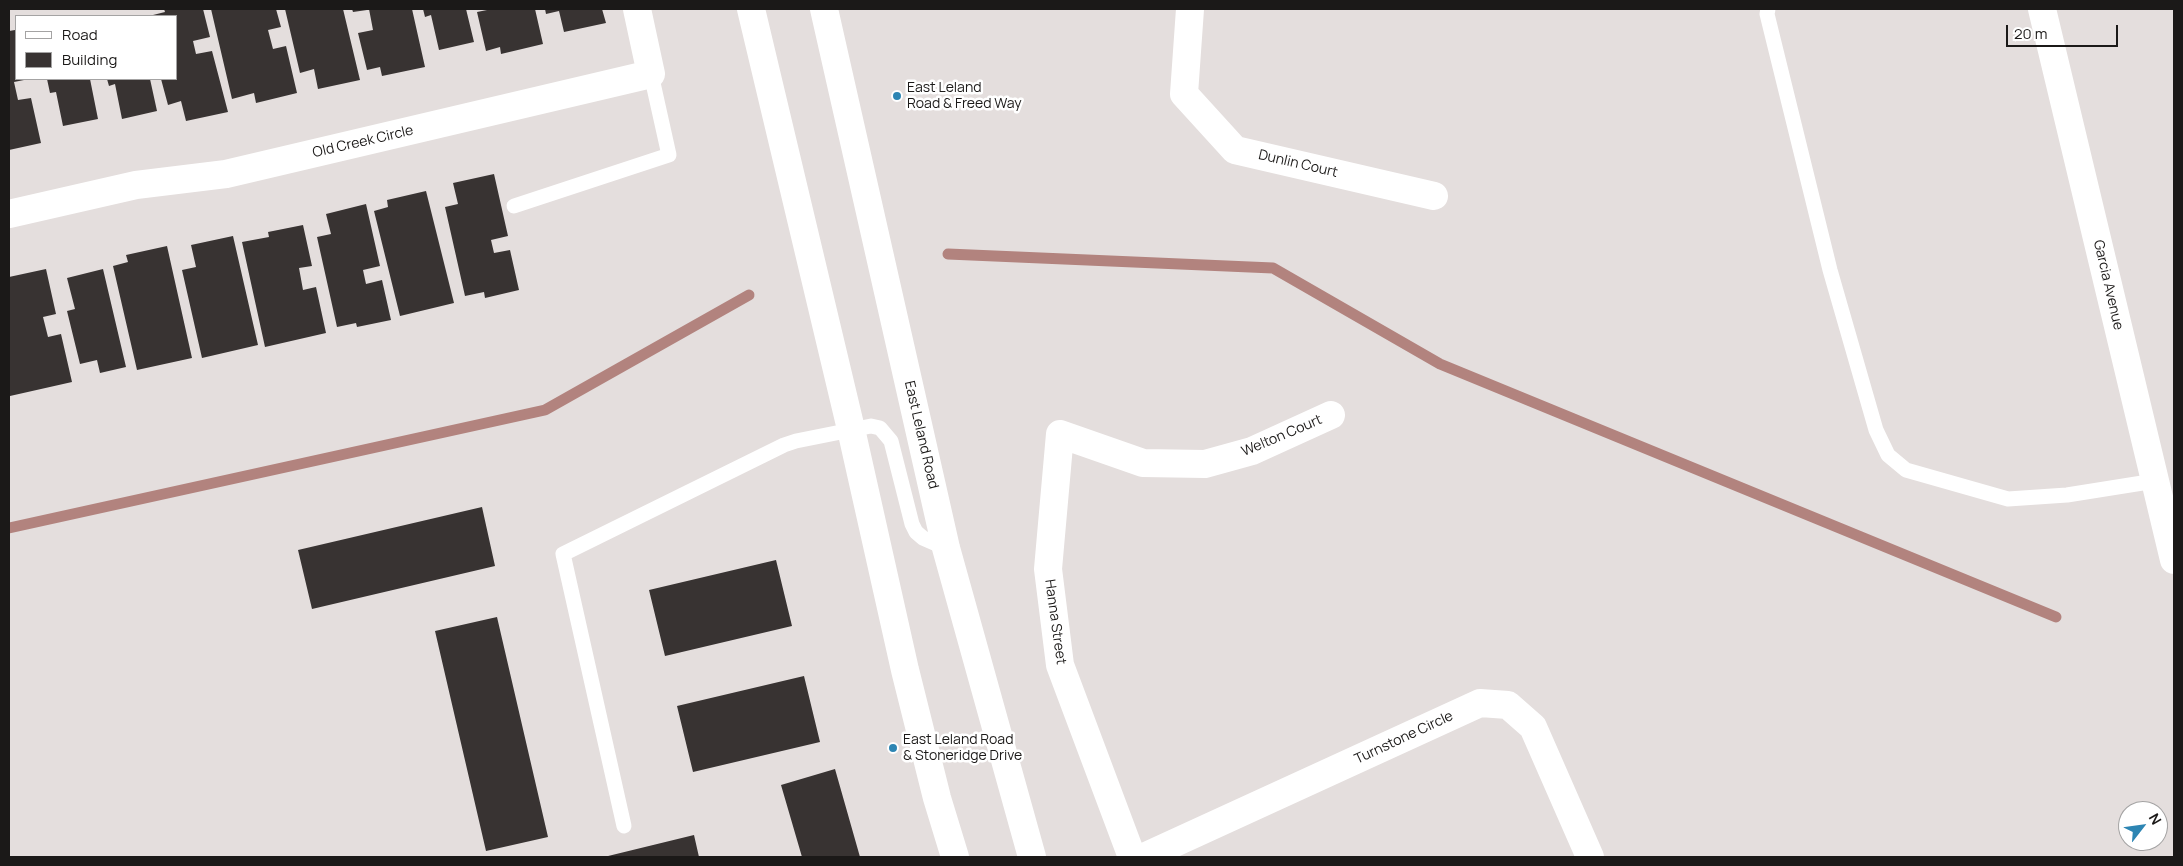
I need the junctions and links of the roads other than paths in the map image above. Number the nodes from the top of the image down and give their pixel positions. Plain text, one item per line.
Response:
1 (637, 9) edge
2 (752, 9) edge
3 (824, 9) edge
4 (1190, 9) edge
5 (1768, 9) edge
6 (2042, 9) edge
7 (651, 74) junction
8 (1434, 196) dead end
9 (514, 206) dead end
10 (9, 214) edge
11 (1331, 415) dead end
12 (851, 429) junction
13 (1060, 434) joint
14 (2155, 481) junction
15 (946, 548) junction
16 (2174, 560) edge
17 (624, 826) dead end
18 (955, 857) edge
19 (1032, 857) edge
20 (1132, 857) edge
21 (1144, 857) edge
22 (1590, 857) edge

1 - 7 street
2 - 12 street
3 - 15 street, East Leland Road
4 - 8 street, Dunlin Court
5 - 14 lane
6 - 14 street, Garcia Avenue
7 - 9 lane
7 - 10 street, Old Creek Circle
11 - 13 street, Welton Court
12 - 15 lane
12 - 17 lane
12 - 18 street
13 - 20 street, Hanna Street
14 - 16 street, Garcia Avenue
15 - 19 street, East Leland Road
21 - 22 street, Turnstone Circle

